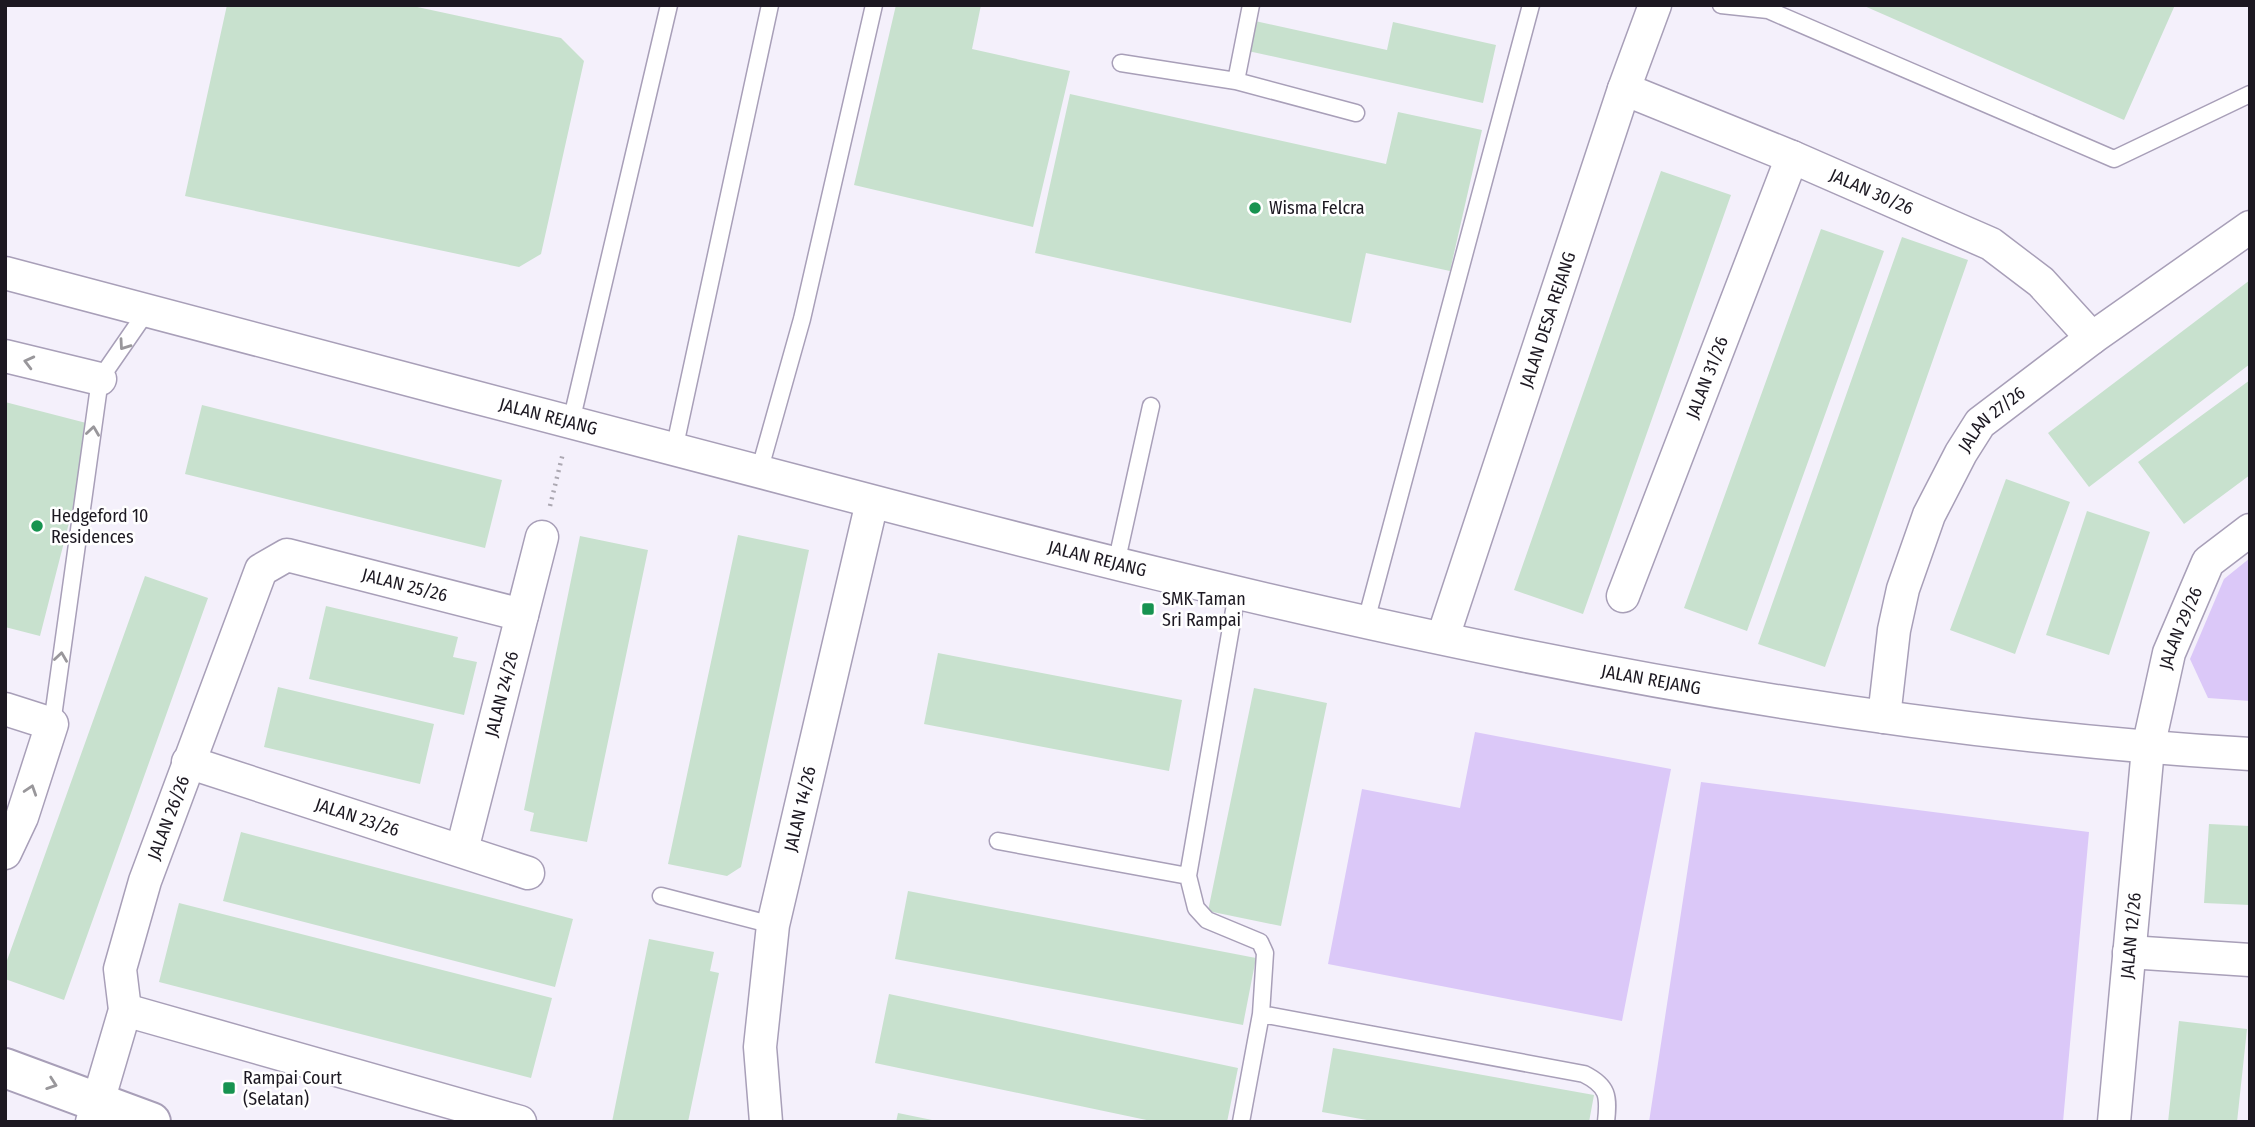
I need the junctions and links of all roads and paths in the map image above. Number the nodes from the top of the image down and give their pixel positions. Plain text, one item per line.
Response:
1 (669, 5) edge
2 (770, 5) edge
3 (874, 5) edge
4 (1251, 5) edge
5 (1531, 5) edge
6 (1655, 5) edge
7 (1721, 5) edge
8 (1768, 8) edge
9 (1121, 63) dead end
10 (1236, 81) junction
11 (1624, 89) junction
12 (2250, 94) edge
13 (1356, 113) dead end
14 (1792, 157) junction
15 (2250, 227) edge
16 (5, 273) edge
17 (147, 311) junction
18 (2092, 338) junction
19 (5, 356) edge
20 (100, 379) junction
21 (1151, 406) dead end
22 (571, 422) junction
23 (674, 450) junction
24 (759, 472) junction
25 (872, 502) junction
26 (2250, 530) edge
27 (542, 537) joint
28 (287, 555) joint
29 (1116, 564) junction
30 (1237, 593) junction
31 (1623, 596) dead end
32 (522, 615) junction
33 (1366, 621) junction
34 (1443, 636) junction
35 (5, 709) edge
36 (1884, 717) junction
37 (52, 724) junction
38 (2148, 748) junction
39 (2250, 754) edge
40 (188, 762) junction
41 (998, 841) dead end
42 (462, 850) junction
43 (5, 853) edge
44 (528, 873) dead end
45 (1188, 876) junction
46 (661, 896) dead end
47 (773, 925) junction
48 (2129, 952) junction
49 (2250, 960) edge
50 (125, 1010) junction
51 (1261, 1014) junction
52 (5, 1068) edge
53 (95, 1111) edge
54 (151, 1122) edge
55 (520, 1122) edge
56 (766, 1122) edge
57 (1241, 1122) edge
58 (1606, 1122) edge
59 (2114, 1122) edge

1 - 22 lane
2 - 23 lane
3 - 24 lane
4 - 10 lane
5 - 33 lane
6 - 11 street, JALAN DESA REJANG
7 - 8 lane
8 - 12 lane
9 - 10 lane
10 - 13 lane
11 - 14 street, JALAN 30/26
11 - 34 street, JALAN DESA REJANG
14 - 18 street, JALAN 30/26
14 - 31 street, JALAN 31/26
15 - 18 street, JALAN 27/26
16 - 17 street, JALAN REJANG
17 -> 20 lane
17 - 22 street, JALAN REJANG
18 - 36 street, JALAN 27/26
20 -> 19 street
37 -> 20 lane
21 - 29 lane
22 - 23 street, JALAN REJANG
22 - 27 path
23 - 24 street, JALAN REJANG
24 - 25 street, JALAN REJANG
25 - 29 street, JALAN REJANG
25 - 47 street, JALAN 14/26
26 - 38 street, JALAN 29/26
27 - 32 street, JALAN 24/26
28 - 32 street, JALAN 25/26
28 - 40 street, JALAN 26/26
29 - 30 street, JALAN REJANG
30 - 33 street, JALAN REJANG
30 - 45 lane
32 - 42 street, JALAN 24/26
33 - 34 street, JALAN REJANG
34 - 36 street, JALAN REJANG
35 - 37 street
36 - 38 street, JALAN REJANG
43 -> 37 street
38 - 39 street, JALAN REJANG
38 - 48 street, JALAN 12/26
40 - 42 street, JALAN 23/26
40 - 50 street, JALAN 26/26
41 - 45 lane
42 - 44 street, JALAN 23/26
45 - 51 lane
46 - 47 lane
47 - 56 street, JALAN 14/26
48 - 49 street
48 - 59 street, JALAN 12/26
50 - 53 street, JALAN 26/26
50 - 55 street
51 - 57 lane
51 - 58 lane
52 -> 53 main road
53 - 54 main road

